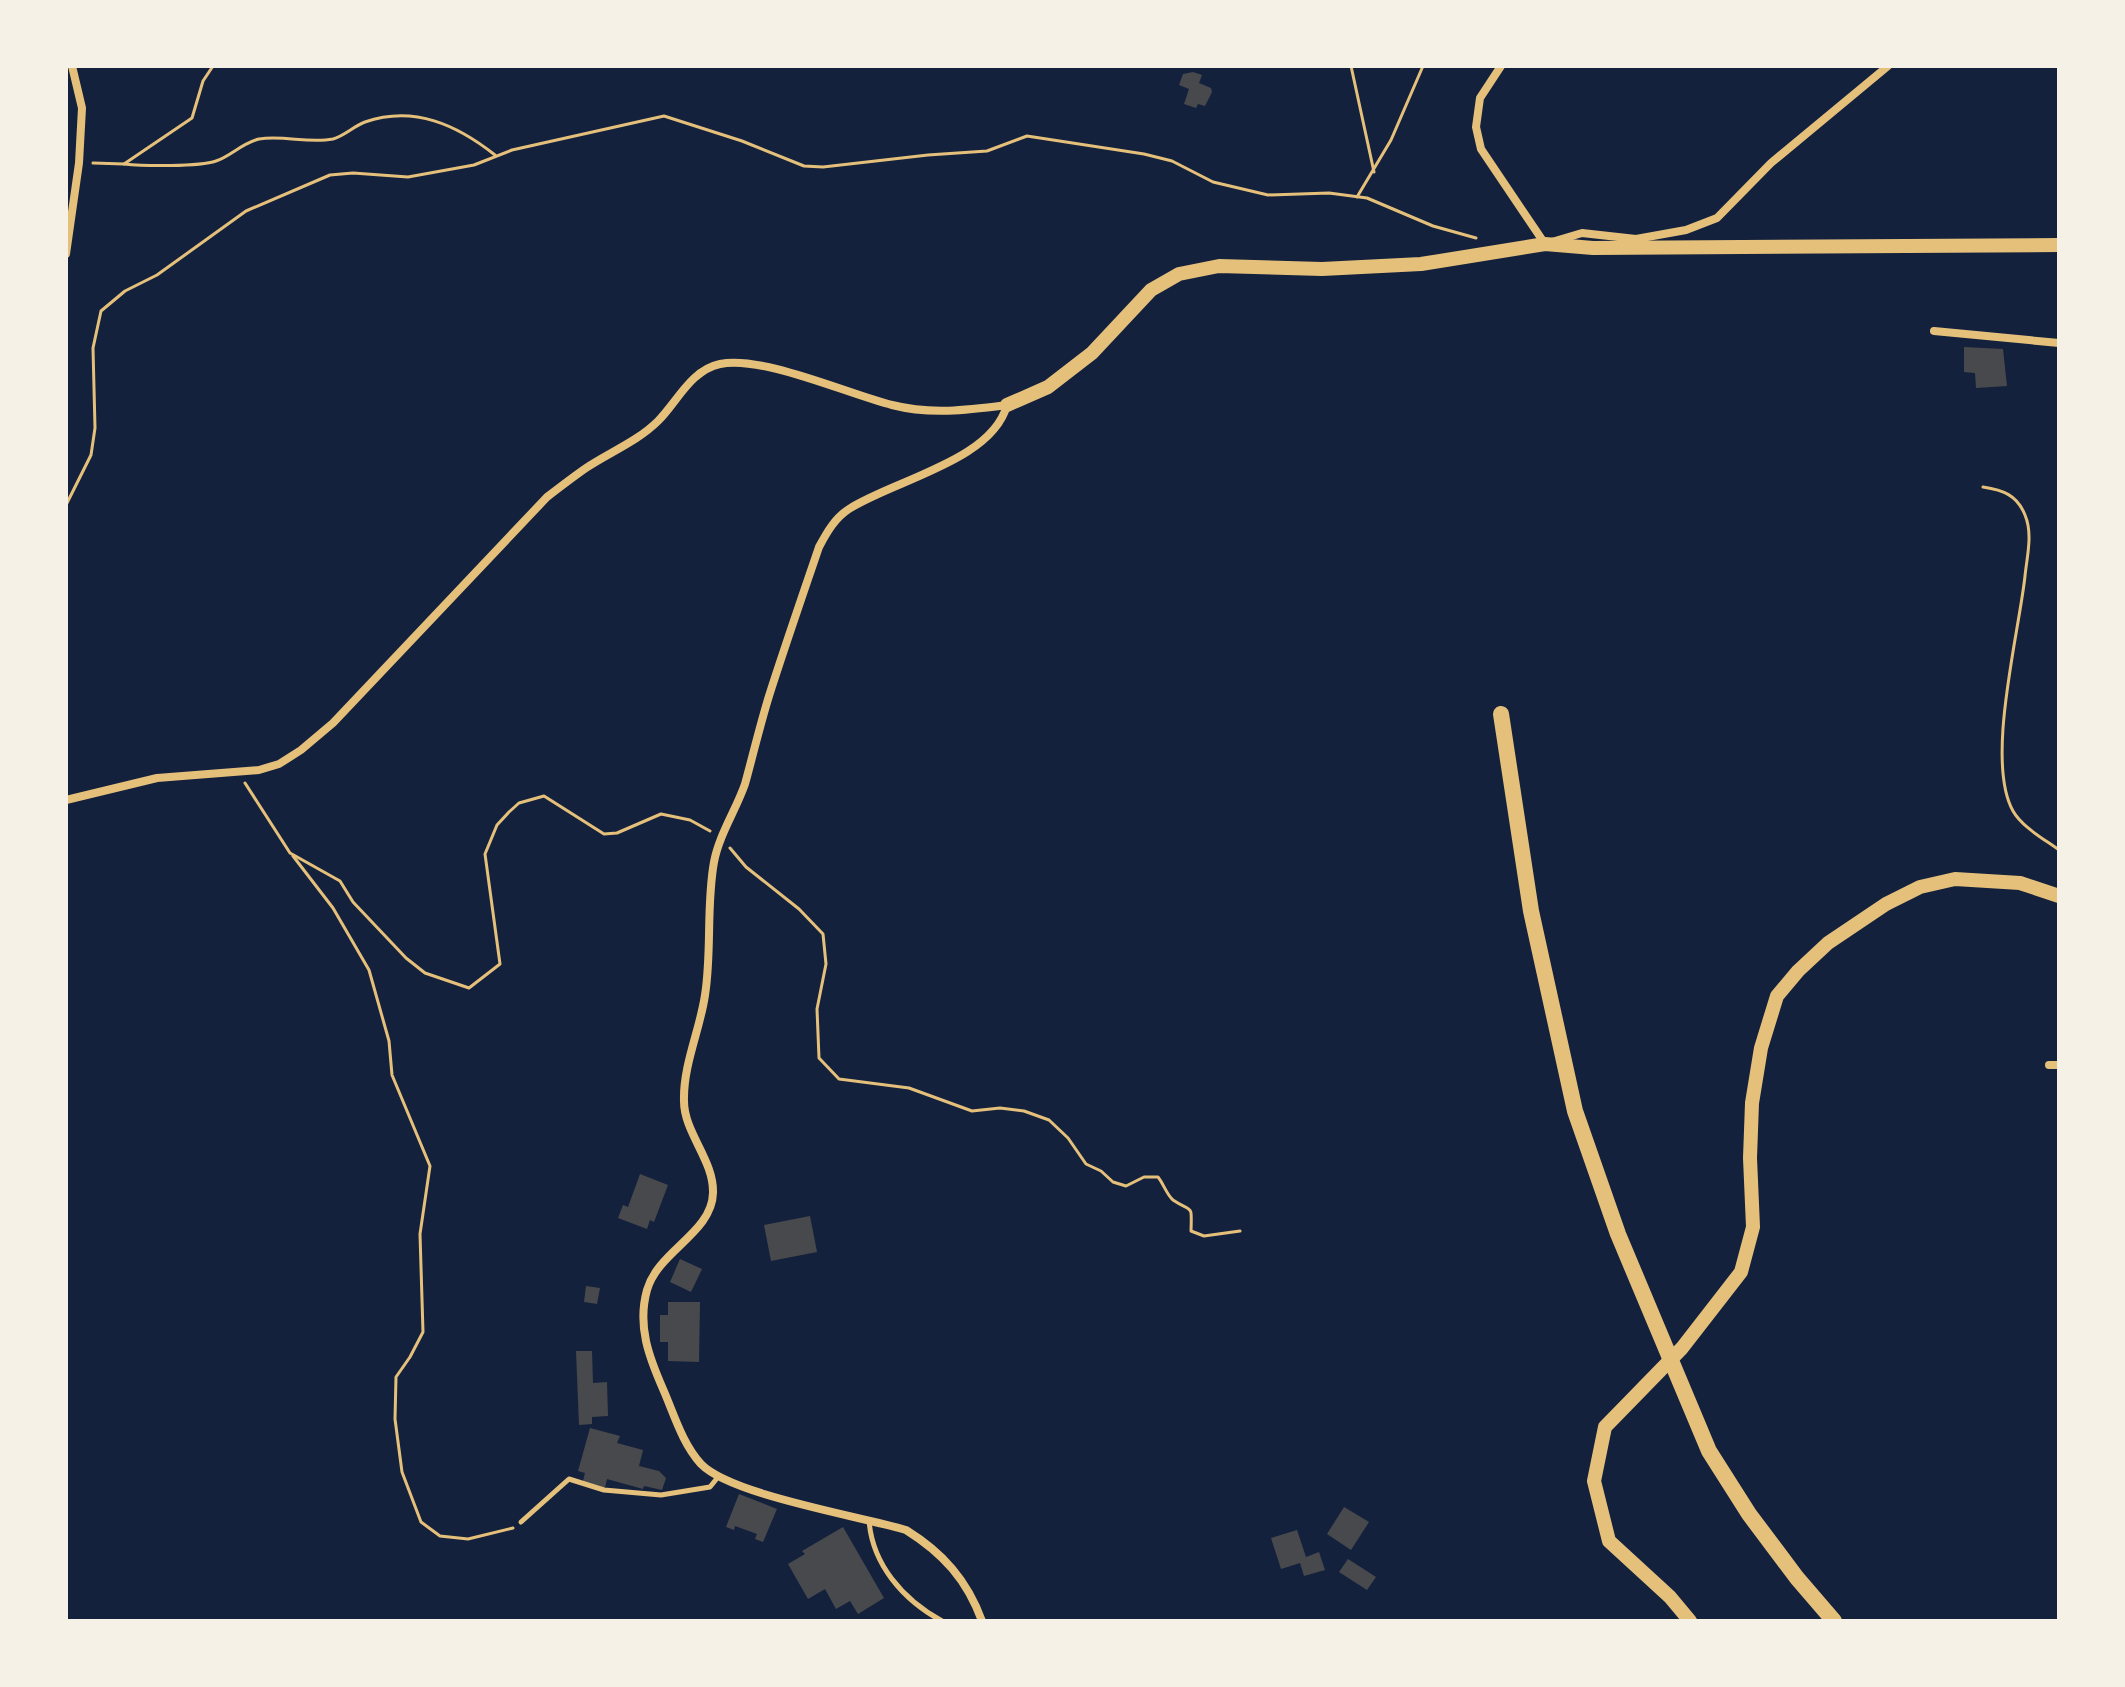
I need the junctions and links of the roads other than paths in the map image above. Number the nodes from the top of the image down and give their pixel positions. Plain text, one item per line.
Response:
1 (72, 66) edge
2 (1501, 66) edge
3 (1888, 66) edge
4 (1545, 244) junction
5 (2059, 245) edge
6 (66, 254) edge
7 (1934, 331) dead end
8 (2059, 343) edge
9 (1007, 405) junction
10 (1501, 714) dead end
11 (66, 800) edge
12 (2059, 896) edge
13 (1671, 1360) junction
14 (718, 1477) junction
15 (869, 1519) junction
16 (521, 1522) road end
17 (942, 1621) edge
18 (980, 1621) edge
19 (1690, 1621) edge
20 (1834, 1621) edge

1 - 6 street
2 - 4 street
3 - 4 street
4 - 5 street
4 - 9 street
7 - 8 street
9 - 11 street
9 - 14 street
10 - 13 main road
12 - 13 street
13 - 19 street
13 - 20 main road
14 - 15 street
14 - 16 lane
15 - 17 lane
15 - 18 street

